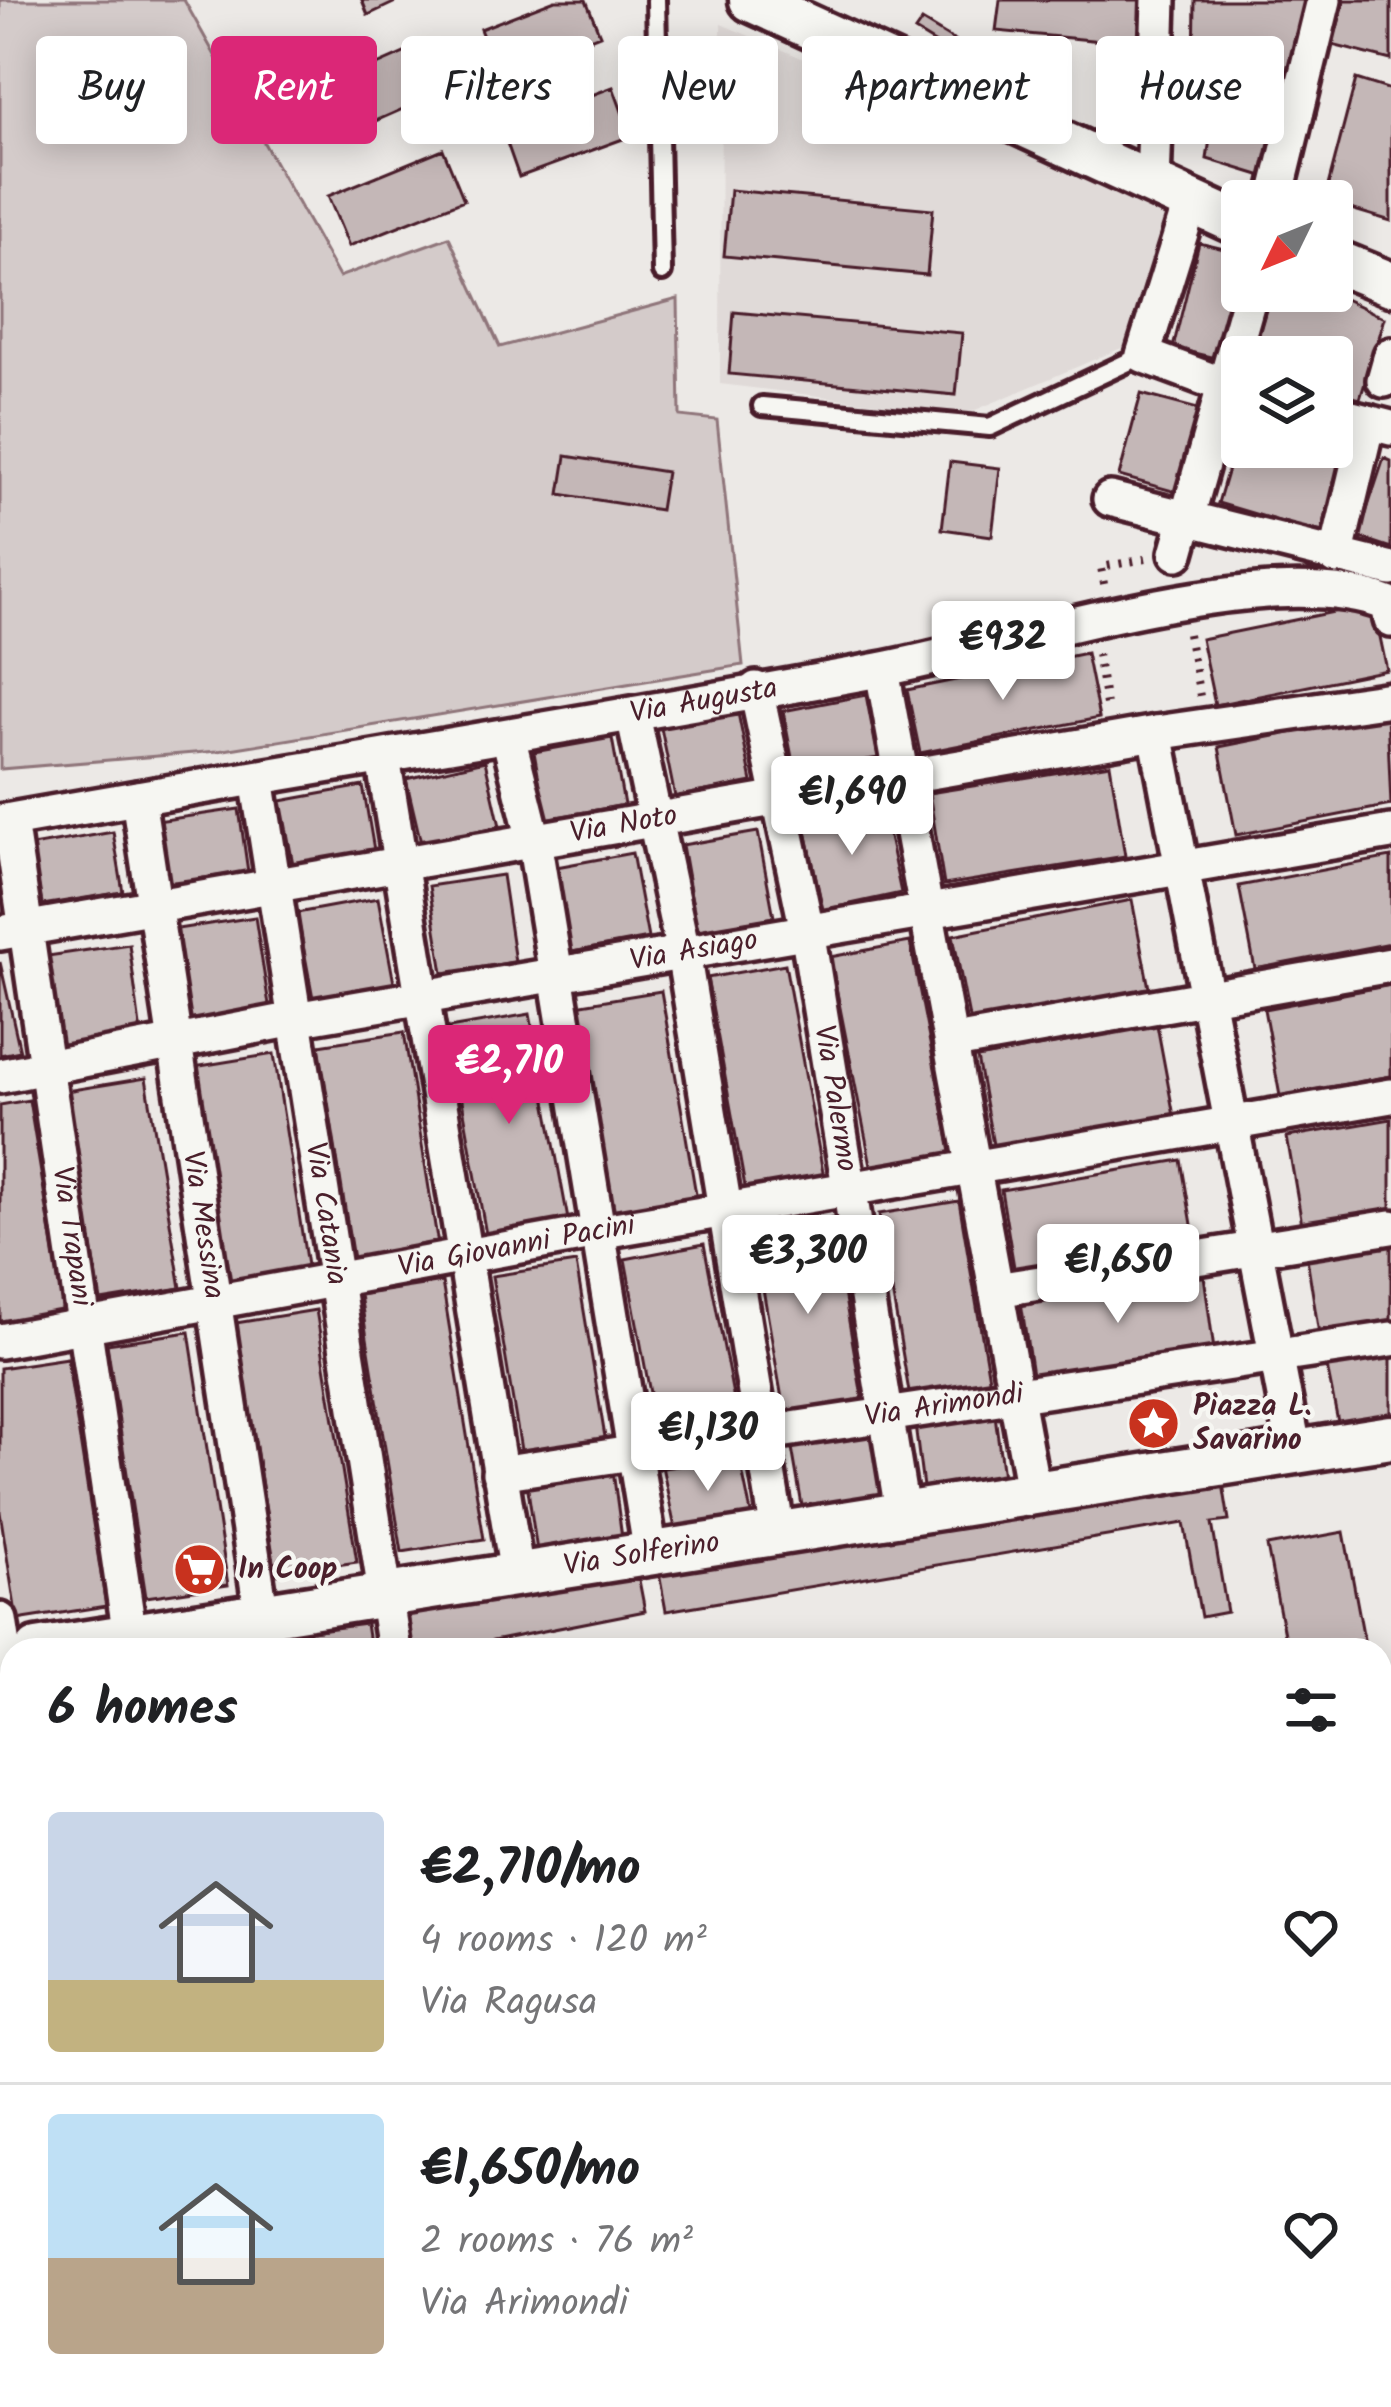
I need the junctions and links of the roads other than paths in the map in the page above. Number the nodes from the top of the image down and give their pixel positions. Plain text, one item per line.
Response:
1 (656, 0) edge
2 (752, 0) edge
3 (1159, 0) edge
4 (1324, 0) edge
5 (1280, 180) edge
6 (1172, 195) junction
7 (1221, 216) edge
8 (1353, 269) edge
9 (662, 272) dead end
10 (1391, 284) edge
11 (1143, 355) junction
12 (1221, 385) edge
13 (762, 406) dead end
14 (1221, 424) edge
15 (1380, 425) edge
16 (1110, 499) dead end
17 (1188, 519) junction
18 (1177, 553) dead end
19 (1336, 556) junction
20 (1391, 569) edge
21 (1391, 620) edge
22 (882, 670) junction
23 (756, 689) junction
24 (1391, 699) edge
25 (633, 715) junction
26 (1156, 734) junction
27 (508, 736) junction
28 (383, 758) junction
29 (905, 776) junction
30 (257, 778) junction
31 (138, 798) junction
32 (777, 798) junction
33 (656, 819) junction
34 (5, 821) edge
35 (1391, 832) edge
36 (534, 840) junction
37 (403, 862) junction
38 (1182, 868) junction
39 (274, 885) junction
40 (154, 905) junction
41 (928, 914) junction
42 (14, 930) edge
43 (807, 930) junction
44 (683, 952) junction
45 (1391, 965) edge
46 (556, 974) junction
47 (1205, 995) junction
48 (421, 999) junction
49 (296, 1019) junction
50 (176, 1041) junction
51 (954, 1042) junction
52 (49, 1068) junction
53 (0, 1076) edge
54 (1391, 1096) edge
55 (1230, 1124) junction
56 (974, 1170) junction
57 (848, 1189) junction
58 (724, 1210) junction
59 (1391, 1227) edge
60 (597, 1232) junction
61 (1253, 1248) junction
62 (464, 1259) junction
63 (337, 1282) junction
64 (995, 1290) junction
65 (211, 1302) junction
66 (87, 1325) junction
67 (1391, 1339) edge
68 (0, 1341) edge
69 (1274, 1356) junction
70 (1013, 1395) junction
71 (886, 1413) junction
72 (759, 1430) junction
73 (1391, 1437) edge
74 (631, 1449) junction
75 (1295, 1453) junction
76 (499, 1473) junction
77 (1033, 1490) junction
78 (902, 1511) junction
79 (778, 1533) junction
80 (651, 1554) junction
81 (517, 1574) junction
82 (385, 1594) junction
83 (264, 1631) edge
84 (130, 1638) edge
85 (186, 1638) edge
86 (392, 1638) edge

1 - 9 lane
2 - 6 street
3 - 6 street
4 - 5 street
6 - 7 street
6 - 11 street
8 - 10 street
11 - 12 street
11 - 13 lane
14 - 17 street
15 - 19 street
16 - 17 street
17 - 18 street
17 - 19 street
19 - 20 street
21 - 22 street, Via Augusta
22 - 23 street, Via Augusta
22 - 29 street
23 - 25 street, Via Augusta
23 - 32 street, Via Palermo
24 - 26 street, Via Noto
25 - 27 street, Via Augusta
25 - 33 street
26 - 29 street, Via Noto
26 - 38 street
27 - 28 street, Via Augusta
27 - 36 street
28 - 30 street, Via Augusta
28 - 37 street
29 - 32 street, Via Noto
29 - 41 street
30 - 31 street, Via Augusta
30 - 39 street, Via Catania
31 - 34 street, Via Augusta
31 - 40 street, Via Messina
32 - 33 street, Via Noto
32 - 43 street, Via Palermo
33 - 36 street, Via Noto
33 - 44 street
34 - 42 street, Via Trapani
35 - 38 street, Via Asiago
36 - 37 street, Via Noto
36 - 46 street
37 - 39 street, Via Noto
37 - 48 street
38 - 41 street, Via Asiago
38 - 47 street
39 - 40 street, Via Noto
39 - 49 street, Via Catania
40 - 42 street, Via Noto
40 - 50 street, Via Messina
41 - 43 street, Via Asiago
41 - 51 street
42 - 52 street, Via Trapani
43 - 44 street, Via Asiago
43 - 57 street, Via Palermo
44 - 46 street, Via Asiago
44 - 58 street
45 - 47 street
46 - 48 street, Via Asiago
46 - 60 street
47 - 51 street
47 - 55 street
48 - 49 street, Via Asiago
48 - 62 street
49 - 50 street, Via Asiago
49 - 63 street, Via Catania
50 - 52 street, Via Asiago
50 - 65 street, Via Messina
51 - 56 street
52 - 53 street, Via Asiago
52 - 66 street, Via Trapani
54 - 55 street, Via Giovanni Pacini
55 - 56 street, Via Giovanni Pacini
55 - 61 street
56 - 57 street, Via Giovanni Pacini
56 - 64 street
57 - 58 street, Via Giovanni Pacini
57 - 71 street, Via Palermo
58 - 60 street, Via Giovanni Pacini
58 - 72 street
59 - 61 street
60 - 62 street, Via Giovanni Pacini
60 - 74 street
61 - 64 street
61 - 69 street
62 - 63 street, Via Giovanni Pacini
62 - 76 street
63 - 65 street, Via Giovanni Pacini
63 - 82 street, Via Catania
64 - 70 street
65 - 66 street, Via Giovanni Pacini
65 - 83 street, Via Messina
66 - 68 street, Via Giovanni Pacini
66 - 84 street, Via Trapani
67 - 69 street, Via Arimondi
69 - 70 street, Via Arimondi
69 - 75 street
70 - 71 street, Via Arimondi
70 - 77 street
71 - 72 street, Via Arimondi
71 - 78 street, Via Palermo
72 - 74 street, Via Arimondi
72 - 79 street
73 - 75 street, Via Solferino
74 - 76 street, Via Arimondi
74 - 80 street
75 - 77 street, Via Solferino
76 - 81 street
77 - 78 street, Via Solferino
78 - 79 street, Via Solferino
79 - 80 street, Via Solferino
80 - 81 street, Via Solferino
81 - 82 street, Via Solferino
82 - 83 street, Via Solferino
82 - 86 street, Via Catania
83 - 85 street, Via Solferino

